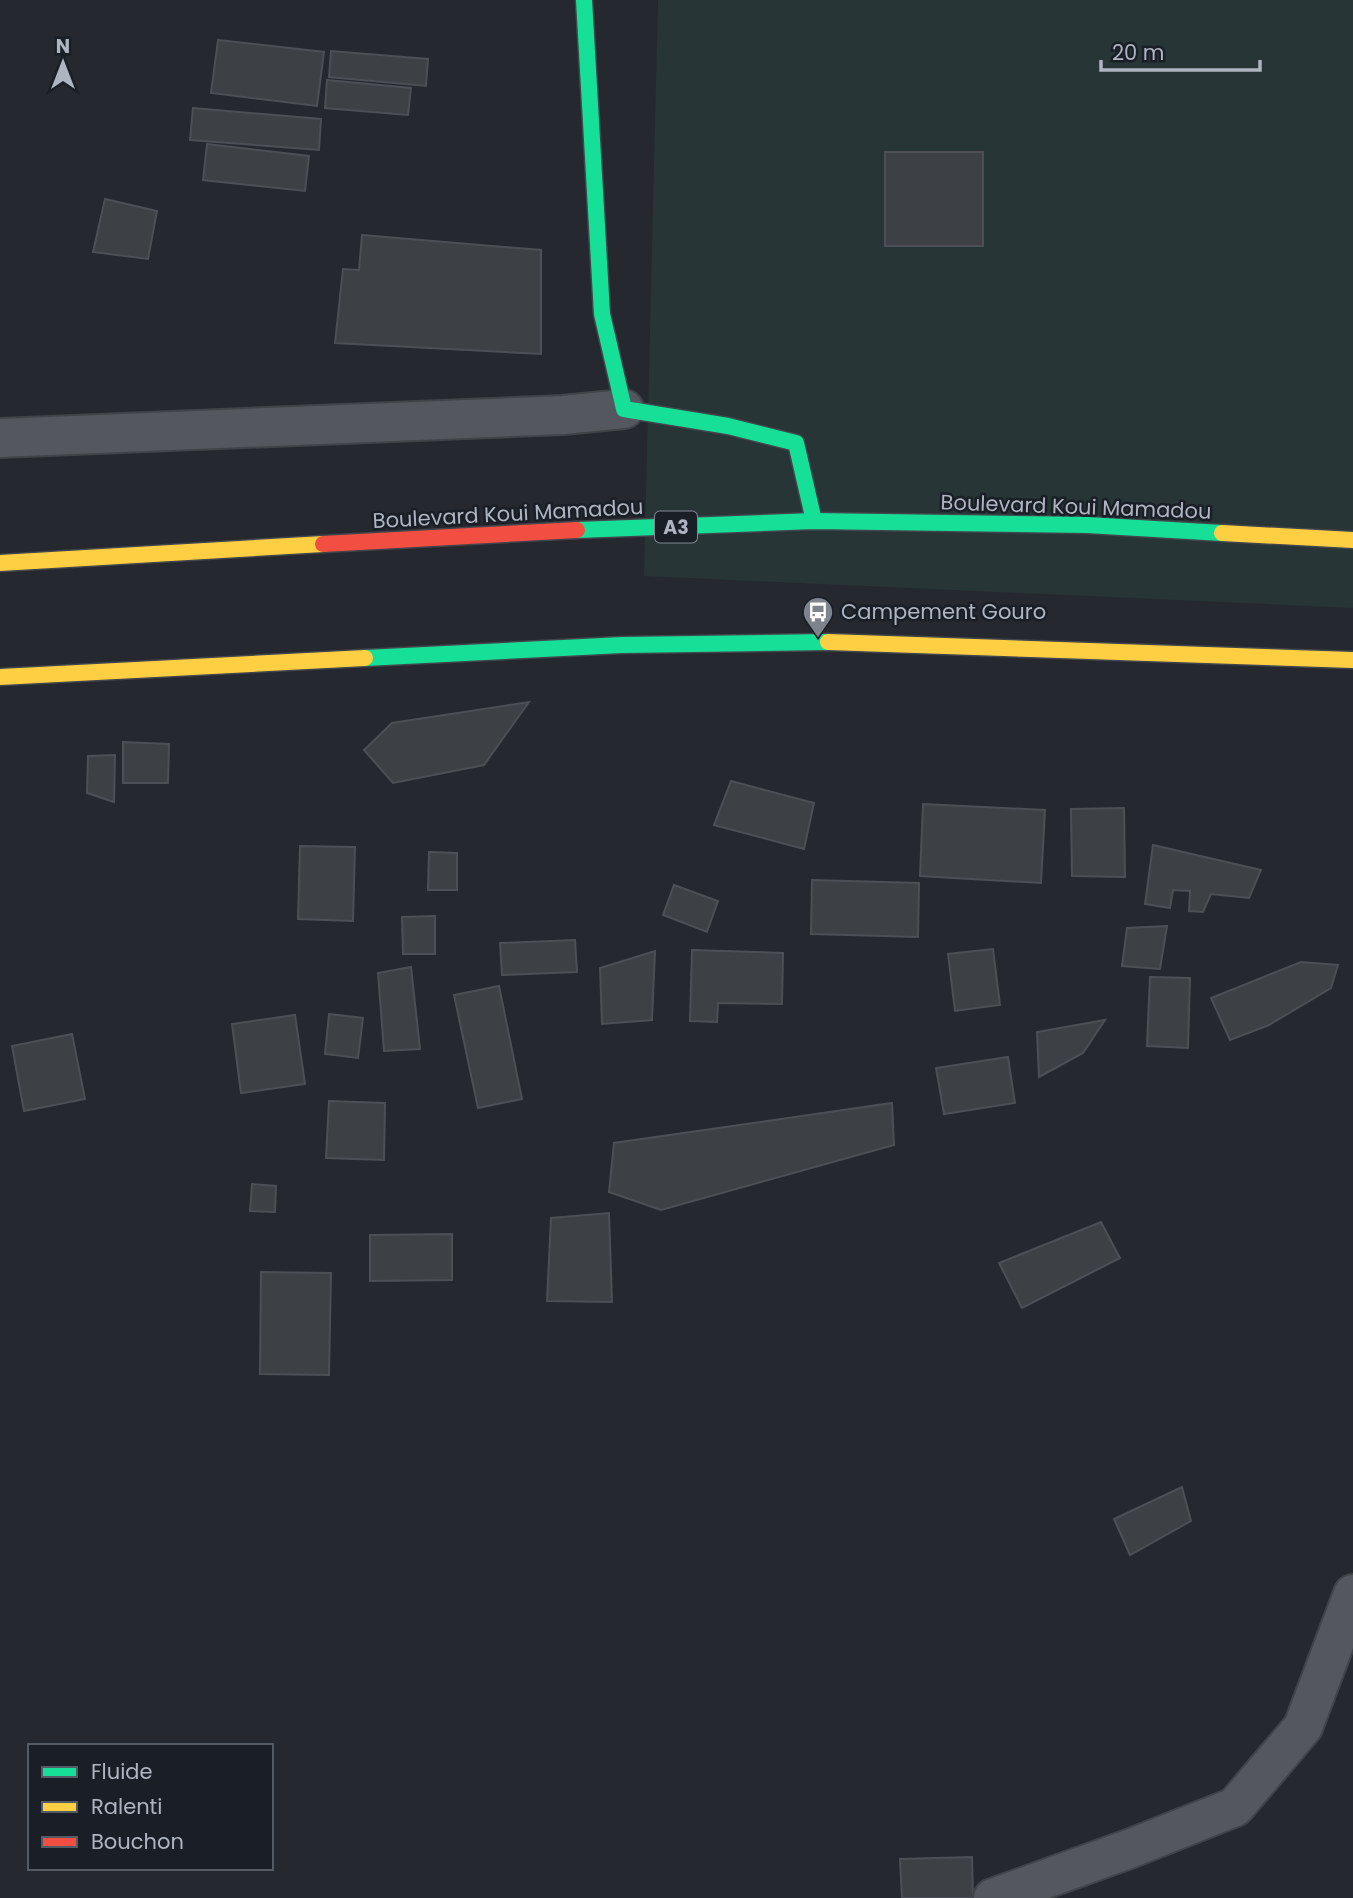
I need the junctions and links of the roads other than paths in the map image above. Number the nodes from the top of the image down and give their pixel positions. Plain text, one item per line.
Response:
1 (584, 0) edge
2 (624, 409) junction
3 (0, 438) edge
4 (814, 521) junction
5 (1353, 541) edge
6 (0, 563) edge
7 (1353, 660) edge
8 (0, 677) edge
9 (1353, 1594) edge
10 (993, 1898) edge

1 - 2 main road
2 - 3 street
2 - 4 main road
4 - 5 main road, Boulevard Koui Mamadou / A3
4 - 6 main road, Boulevard Koui Mamadou / A3
7 - 8 main road
9 - 10 street

